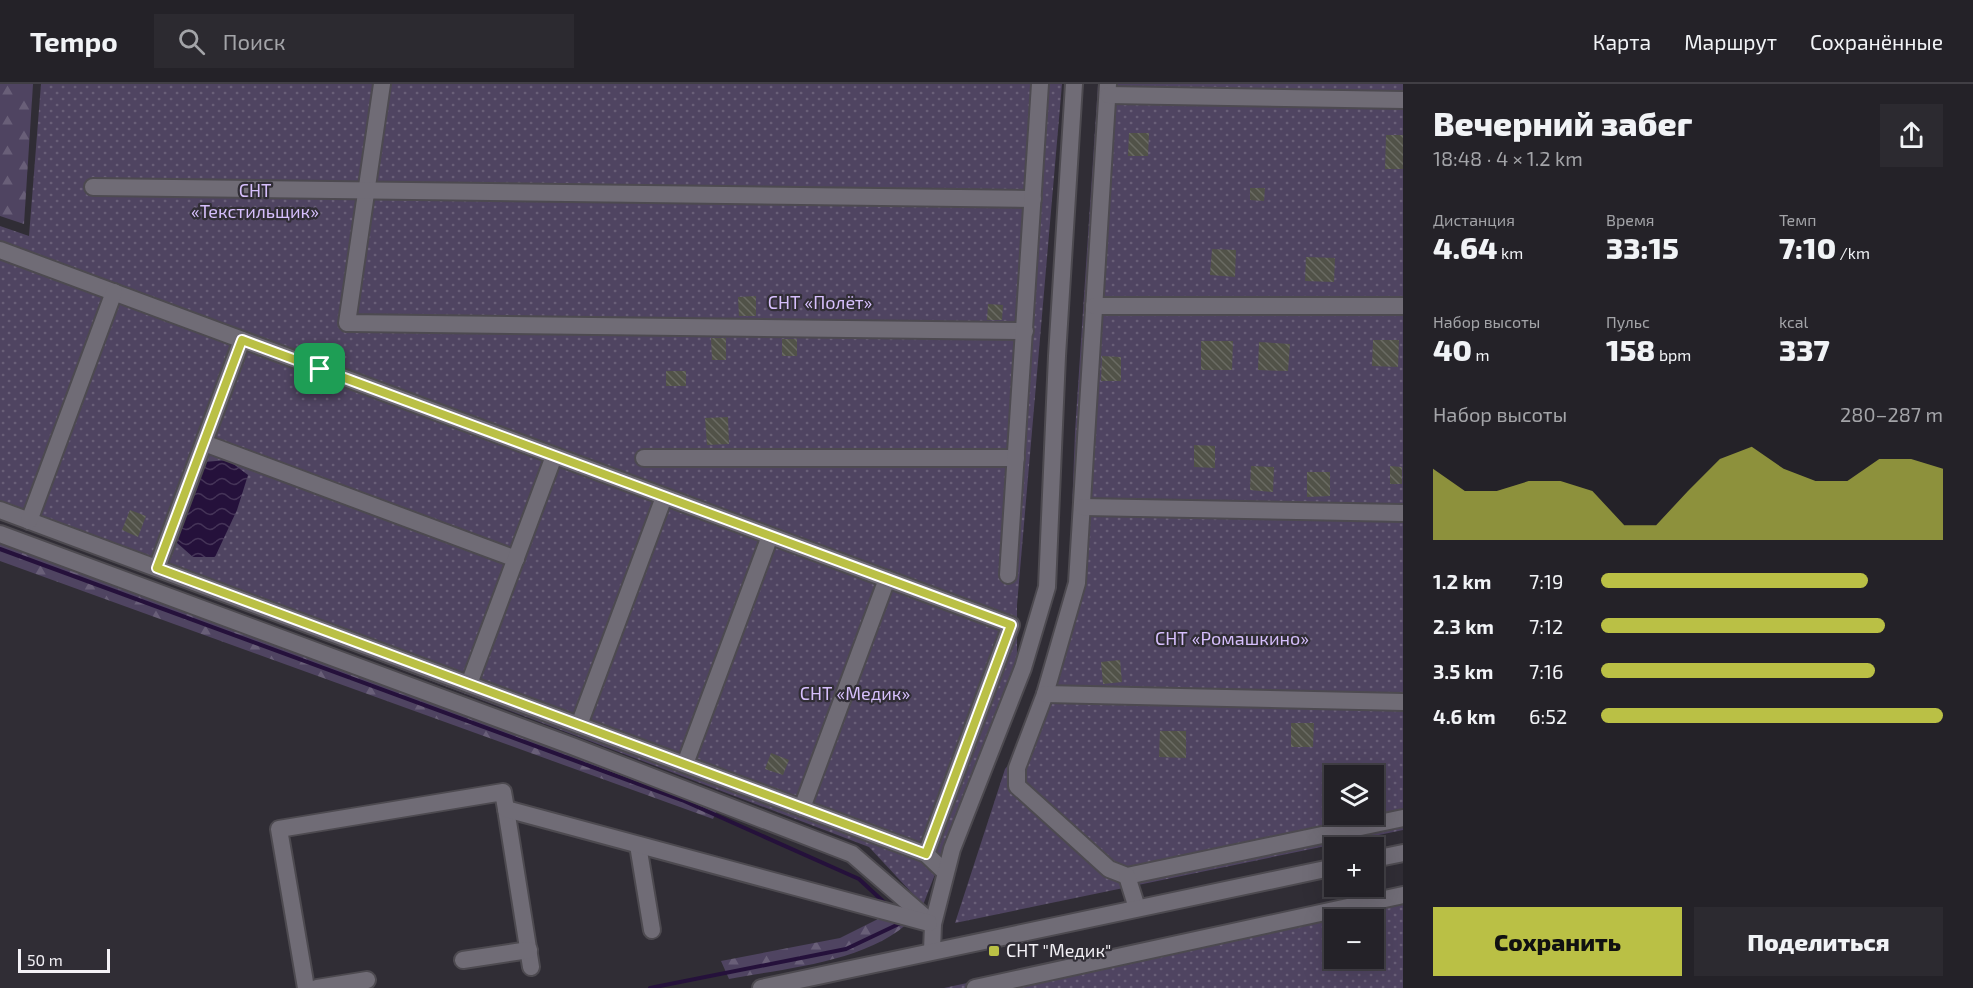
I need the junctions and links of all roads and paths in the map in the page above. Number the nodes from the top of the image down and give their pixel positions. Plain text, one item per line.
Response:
1 (382, 84) edge
2 (1040, 84) edge
3 (1074, 84) edge
4 (1108, 90) edge
5 (1403, 100) edge
6 (93, 187) dead end
7 (367, 192) junction
8 (1033, 199) junction
9 (0, 250) edge
10 (114, 292) junction
11 (1094, 306) junction
12 (1403, 306) edge
13 (1025, 331) junction
14 (242, 340) junction
15 (204, 443) junction
16 (554, 456) junction
17 (644, 458) dead end
18 (1016, 458) junction
19 (664, 497) junction
20 (1083, 507) junction
21 (0, 510) edge
22 (1403, 513) edge
23 (29, 521) junction
24 (0, 534) edge
25 (770, 536) junction
26 (516, 559) junction
27 (157, 568) junction
28 (1008, 575) dead end
29 (887, 579) junction
30 (469, 684) junction
31 (1045, 694) junction
32 (1403, 702) edge
33 (579, 725) junction
34 (685, 764) junction
35 (802, 808) junction
36 (506, 809) junction
37 (1403, 818) edge
38 (638, 845) junction
39 (1403, 853) edge
40 (926, 854) junction
41 (1384, 857) edge
42 (1324, 869) edge
43 (945, 872) junction
44 (1127, 876) junction
45 (1403, 895) edge
46 (1137, 908) junction
47 (933, 924) junction
48 (652, 930) dead end
49 (932, 951) junction
50 (463, 960) dead end
51 (367, 980) dead end
52 (306, 988) edge
53 (317, 988) edge
54 (761, 988) edge
55 (975, 988) edge

1 - 7 street
2 - 8 street
3 - 43 street
4 - 5 street
4 - 11 street
6 - 7 street
7 - 8 street
7 - 13 street
8 - 13 street
9 - 10 street
10 - 14 street
10 - 23 street
11 - 12 street
11 - 20 street
13 - 18 street
14 - 15 street
14 - 16 street
15 - 26 street
15 - 27 street
16 - 19 street
16 - 26 street
17 - 18 street
18 - 28 street
19 - 25 street
19 - 33 street
20 - 22 street
20 - 31 street
21 - 23 street
23 - 27 street
24 - 47 street
25 - 29 street
25 - 34 street
26 - 30 street
27 - 30 street
29 - 35 street
29 - 40 street
30 - 33 street
31 - 32 street
31 - 44 street
33 - 34 street
34 - 35 street
35 - 40 street
36 - 38 street
36 - 50 street
36 - 52 street
37 - 44 street
38 - 47 street
38 - 48 street
39 - 41 street
40 - 43 street
42 - 46 street
43 - 47 street
44 - 46 street
45 - 55 street
46 - 49 street
47 - 49 street
49 - 54 street
51 - 53 street

